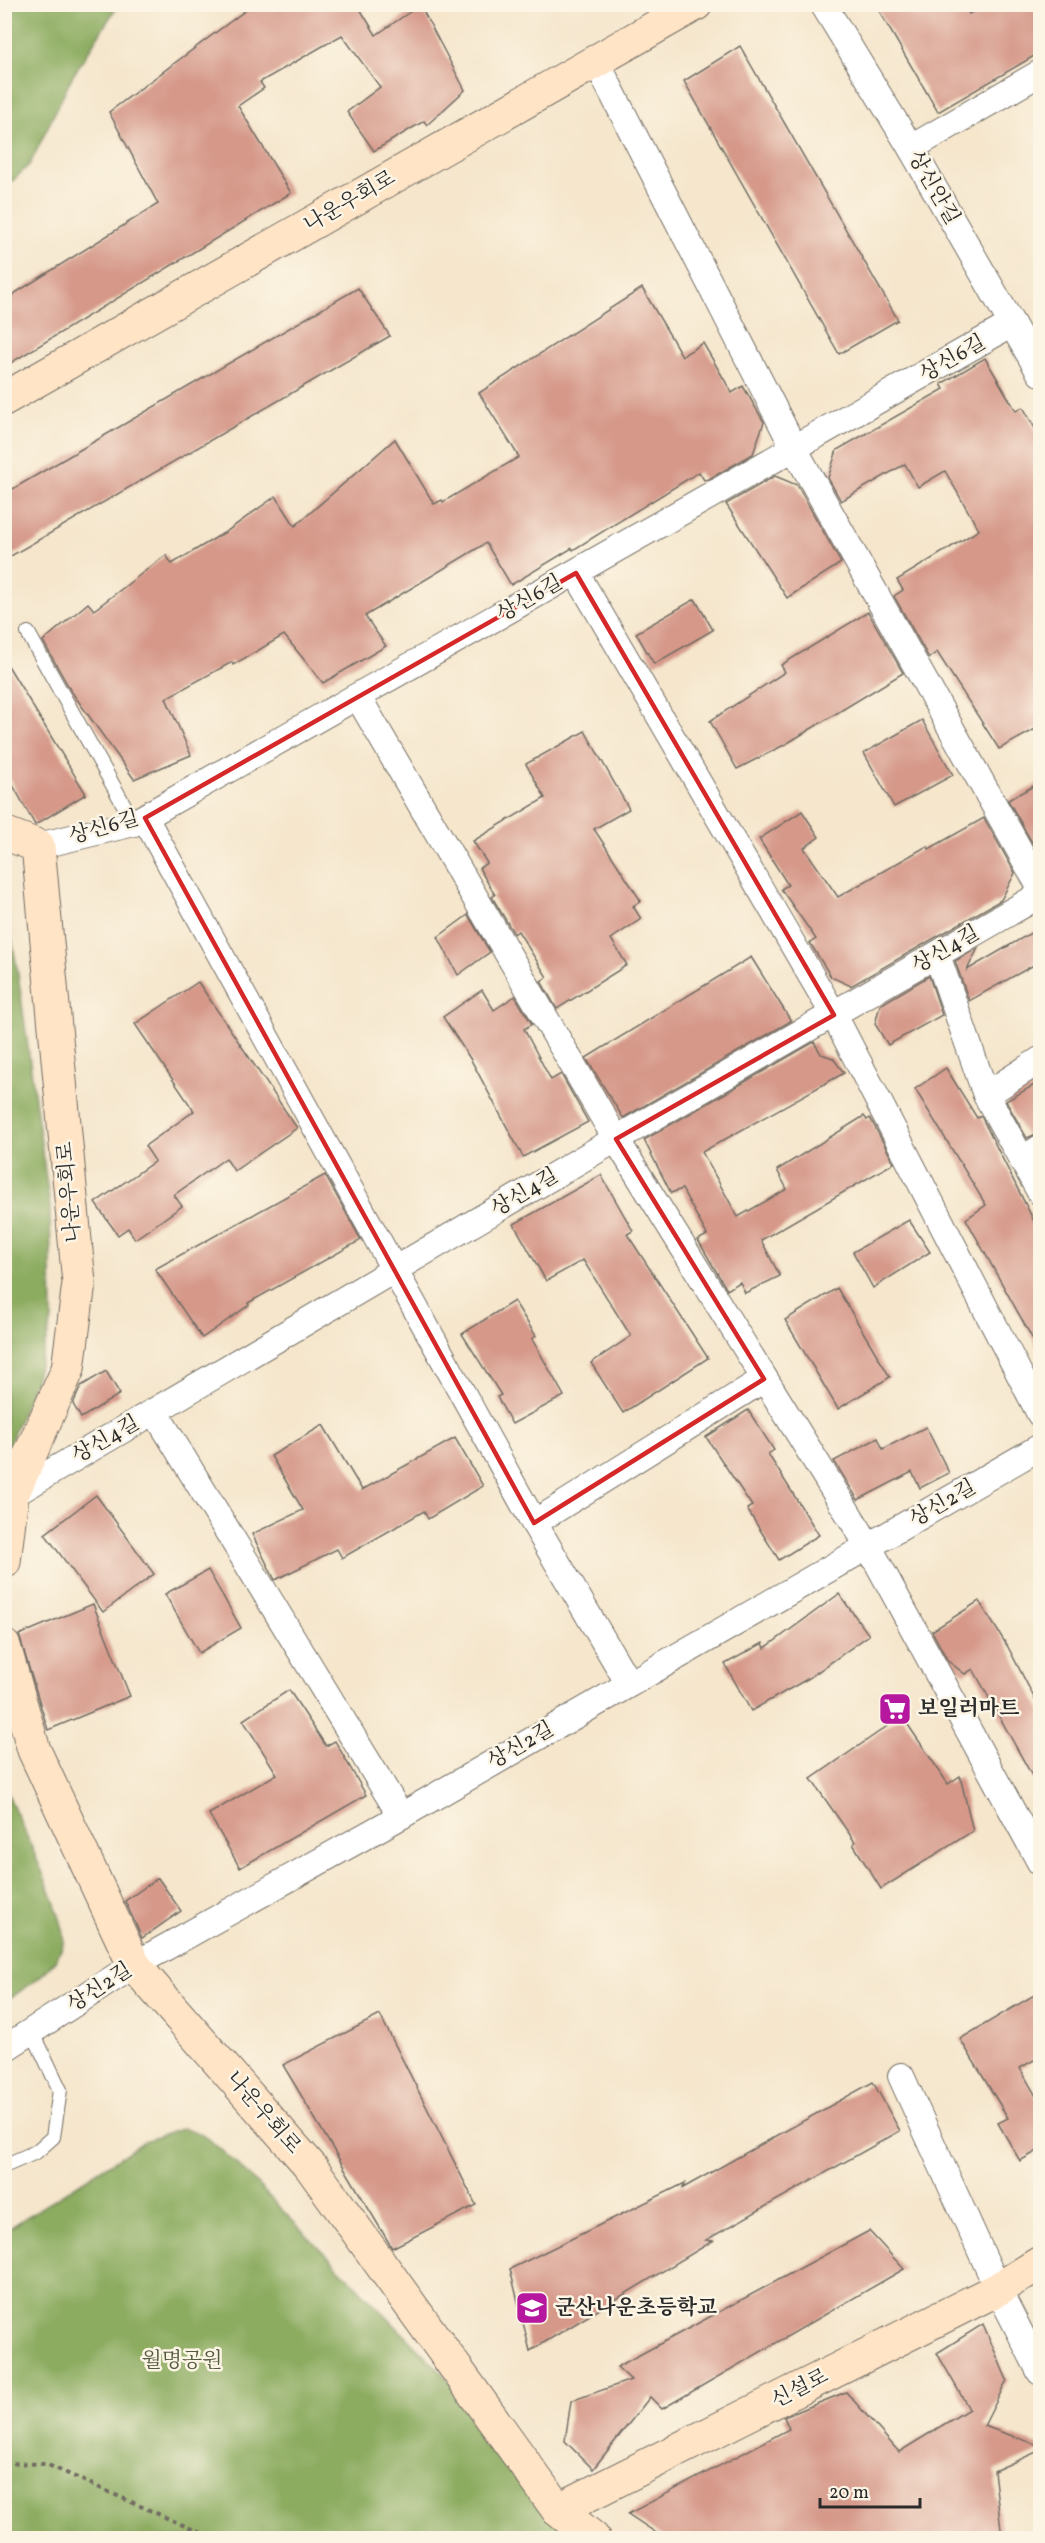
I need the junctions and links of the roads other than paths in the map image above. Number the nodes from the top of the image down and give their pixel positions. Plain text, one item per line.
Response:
1 (696, 4) edge
2 (823, 4) edge
3 (596, 61) junction
4 (1041, 73) edge
5 (911, 148) junction
6 (1012, 324) junction
7 (1037, 359) edge
8 (4, 399) edge
9 (795, 450) junction
10 (576, 573) junction
11 (28, 633) dead end
12 (358, 697) junction
13 (140, 820) junction
14 (4, 832) edge
15 (38, 846) junction
16 (1041, 887) edge
17 (1041, 895) edge
18 (937, 955) junction
19 (834, 1015) junction
20 (1041, 1060) edge
21 (986, 1095) junction
22 (616, 1139) junction
23 (1031, 1154) edge
24 (1041, 1192) edge
25 (395, 1272) junction
26 (764, 1379) junction
27 (154, 1412) junction
28 (1041, 1414) edge
29 (1041, 1447) edge
30 (12, 1495) junction
31 (534, 1523) junction
32 (869, 1547) junction
33 (4, 1562) edge
34 (4, 1646) edge
35 (629, 1684) junction
36 (401, 1816) junction
37 (1041, 1862) edge
38 (134, 1965) junction
39 (32, 2031) junction
40 (4, 2049) edge
41 (901, 2076) dead end
42 (4, 2166) edge
43 (1041, 2263) edge
44 (998, 2289) junction
45 (1041, 2372) edge
46 (558, 2510) junction
47 (593, 2538) edge

1 - 3 street, 나운우회로
2 - 5 street, 상신안길
3 - 8 street, 나운우회로
3 - 9 street
4 - 5 street
5 - 6 street, 상신안길
6 - 7 street, 상신안길
6 - 9 street, 상신6길
9 - 10 street, 상신6길
9 - 16 street
10 - 12 street, 상신6길
10 - 19 street
11 - 13 lane
12 - 13 street, 상신6길
12 - 22 street
13 - 15 street, 상신6길
13 - 25 street
14 - 15 street
15 - 30 street, 나운우회로
17 - 18 street, 상신4길
18 - 19 street, 상신4길
18 - 21 street
19 - 22 street, 상신4길
19 - 28 street
20 - 21 street
21 - 23 street
22 - 25 street, 상신4길
22 - 26 street
23 - 24 street
25 - 27 street, 상신4길
25 - 31 street
26 - 31 street
26 - 32 street
27 - 30 street, 상신4길
27 - 36 street
29 - 32 street, 상신2길
30 - 33 street, 나운우회로
31 - 35 street
32 - 35 street, 상신2길
32 - 37 street
34 - 38 street, 나운우회로
35 - 36 street, 상신2길
36 - 38 street, 상신2길
38 - 39 street, 상신2길
38 - 46 street, 나운우회로
39 - 40 street, 상신2길
39 - 42 lane
41 - 44 street
43 - 44 street, 신설로
44 - 45 street
44 - 46 street, 신설로
46 - 47 street, 나운우회로

